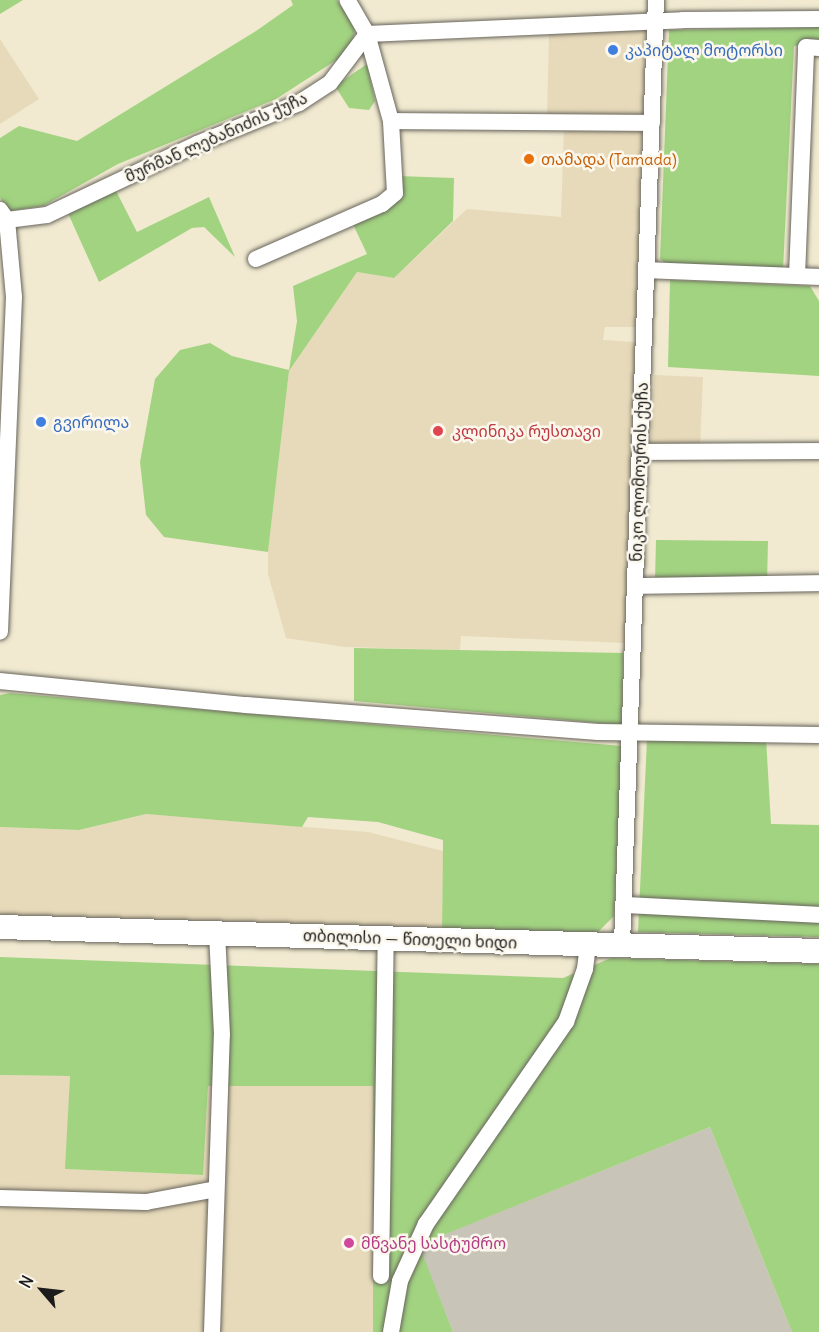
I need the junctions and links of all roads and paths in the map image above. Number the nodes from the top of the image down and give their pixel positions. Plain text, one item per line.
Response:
1 (347, 0) edge
2 (656, 0) edge
3 (819, 19) edge
4 (656, 22) junction
5 (367, 34) junction
6 (819, 48) edge
7 (391, 121) junction
8 (652, 123) junction
9 (4, 215) edge
10 (256, 259) dead end
11 (646, 270) junction
12 (797, 276) junction
13 (819, 277) edge
14 (819, 451) edge
15 (640, 452) junction
16 (819, 583) edge
17 (635, 586) junction
18 (1, 608) edge
19 (0, 632) edge
20 (0, 681) edge
21 (629, 734) junction
22 (819, 735) edge
23 (624, 905) junction
24 (819, 915) edge
25 (0, 927) edge
26 (217, 933) junction
27 (387, 938) junction
28 (588, 944) junction
29 (622, 945) junction
30 (819, 951) edge
31 (216, 1190) junction
32 (0, 1198) edge
33 (381, 1276) dead end
34 (212, 1332) edge
35 (391, 1332) edge

1 - 5 street
2 - 4 street, ნიკო ლომოურის ქუჩა
3 - 4 street
4 - 5 street
4 - 8 street, ნიკო ლომოურის ქუჩა
5 - 7 street
5 - 9 street, მურმან ლებანიძის ქუჩა
6 - 12 street
7 - 8 street
7 - 10 street
8 - 11 street, ნიკო ლომოურის ქუჩა
9 - 18 street
11 - 12 street
11 - 15 street, ნიკო ლომოურის ქუჩა
12 - 13 street
14 - 15 street
15 - 17 street, ნიკო ლომოურის ქუჩა
16 - 17 street
17 - 21 street, ნიკო ლომოურის ქუჩა
18 - 19 street
20 - 21 street
21 - 22 street
21 - 23 street, ნიკო ლომოურის ქუჩა
23 - 24 street
23 - 29 street, ნიკო ლომოურის ქუჩა
25 - 26 highway, თბილისი — წითელი ხიდი
26 - 27 highway, თბილისი — წითელი ხიდი
26 - 31 street
27 - 28 highway, თბილისი — წითელი ხიდი
27 - 33 street
28 - 29 highway, თბილისი — წითელი ხიდი
28 - 35 street
29 - 30 highway, თბილისი — წითელი ხიდი
31 - 32 street
31 - 34 street

